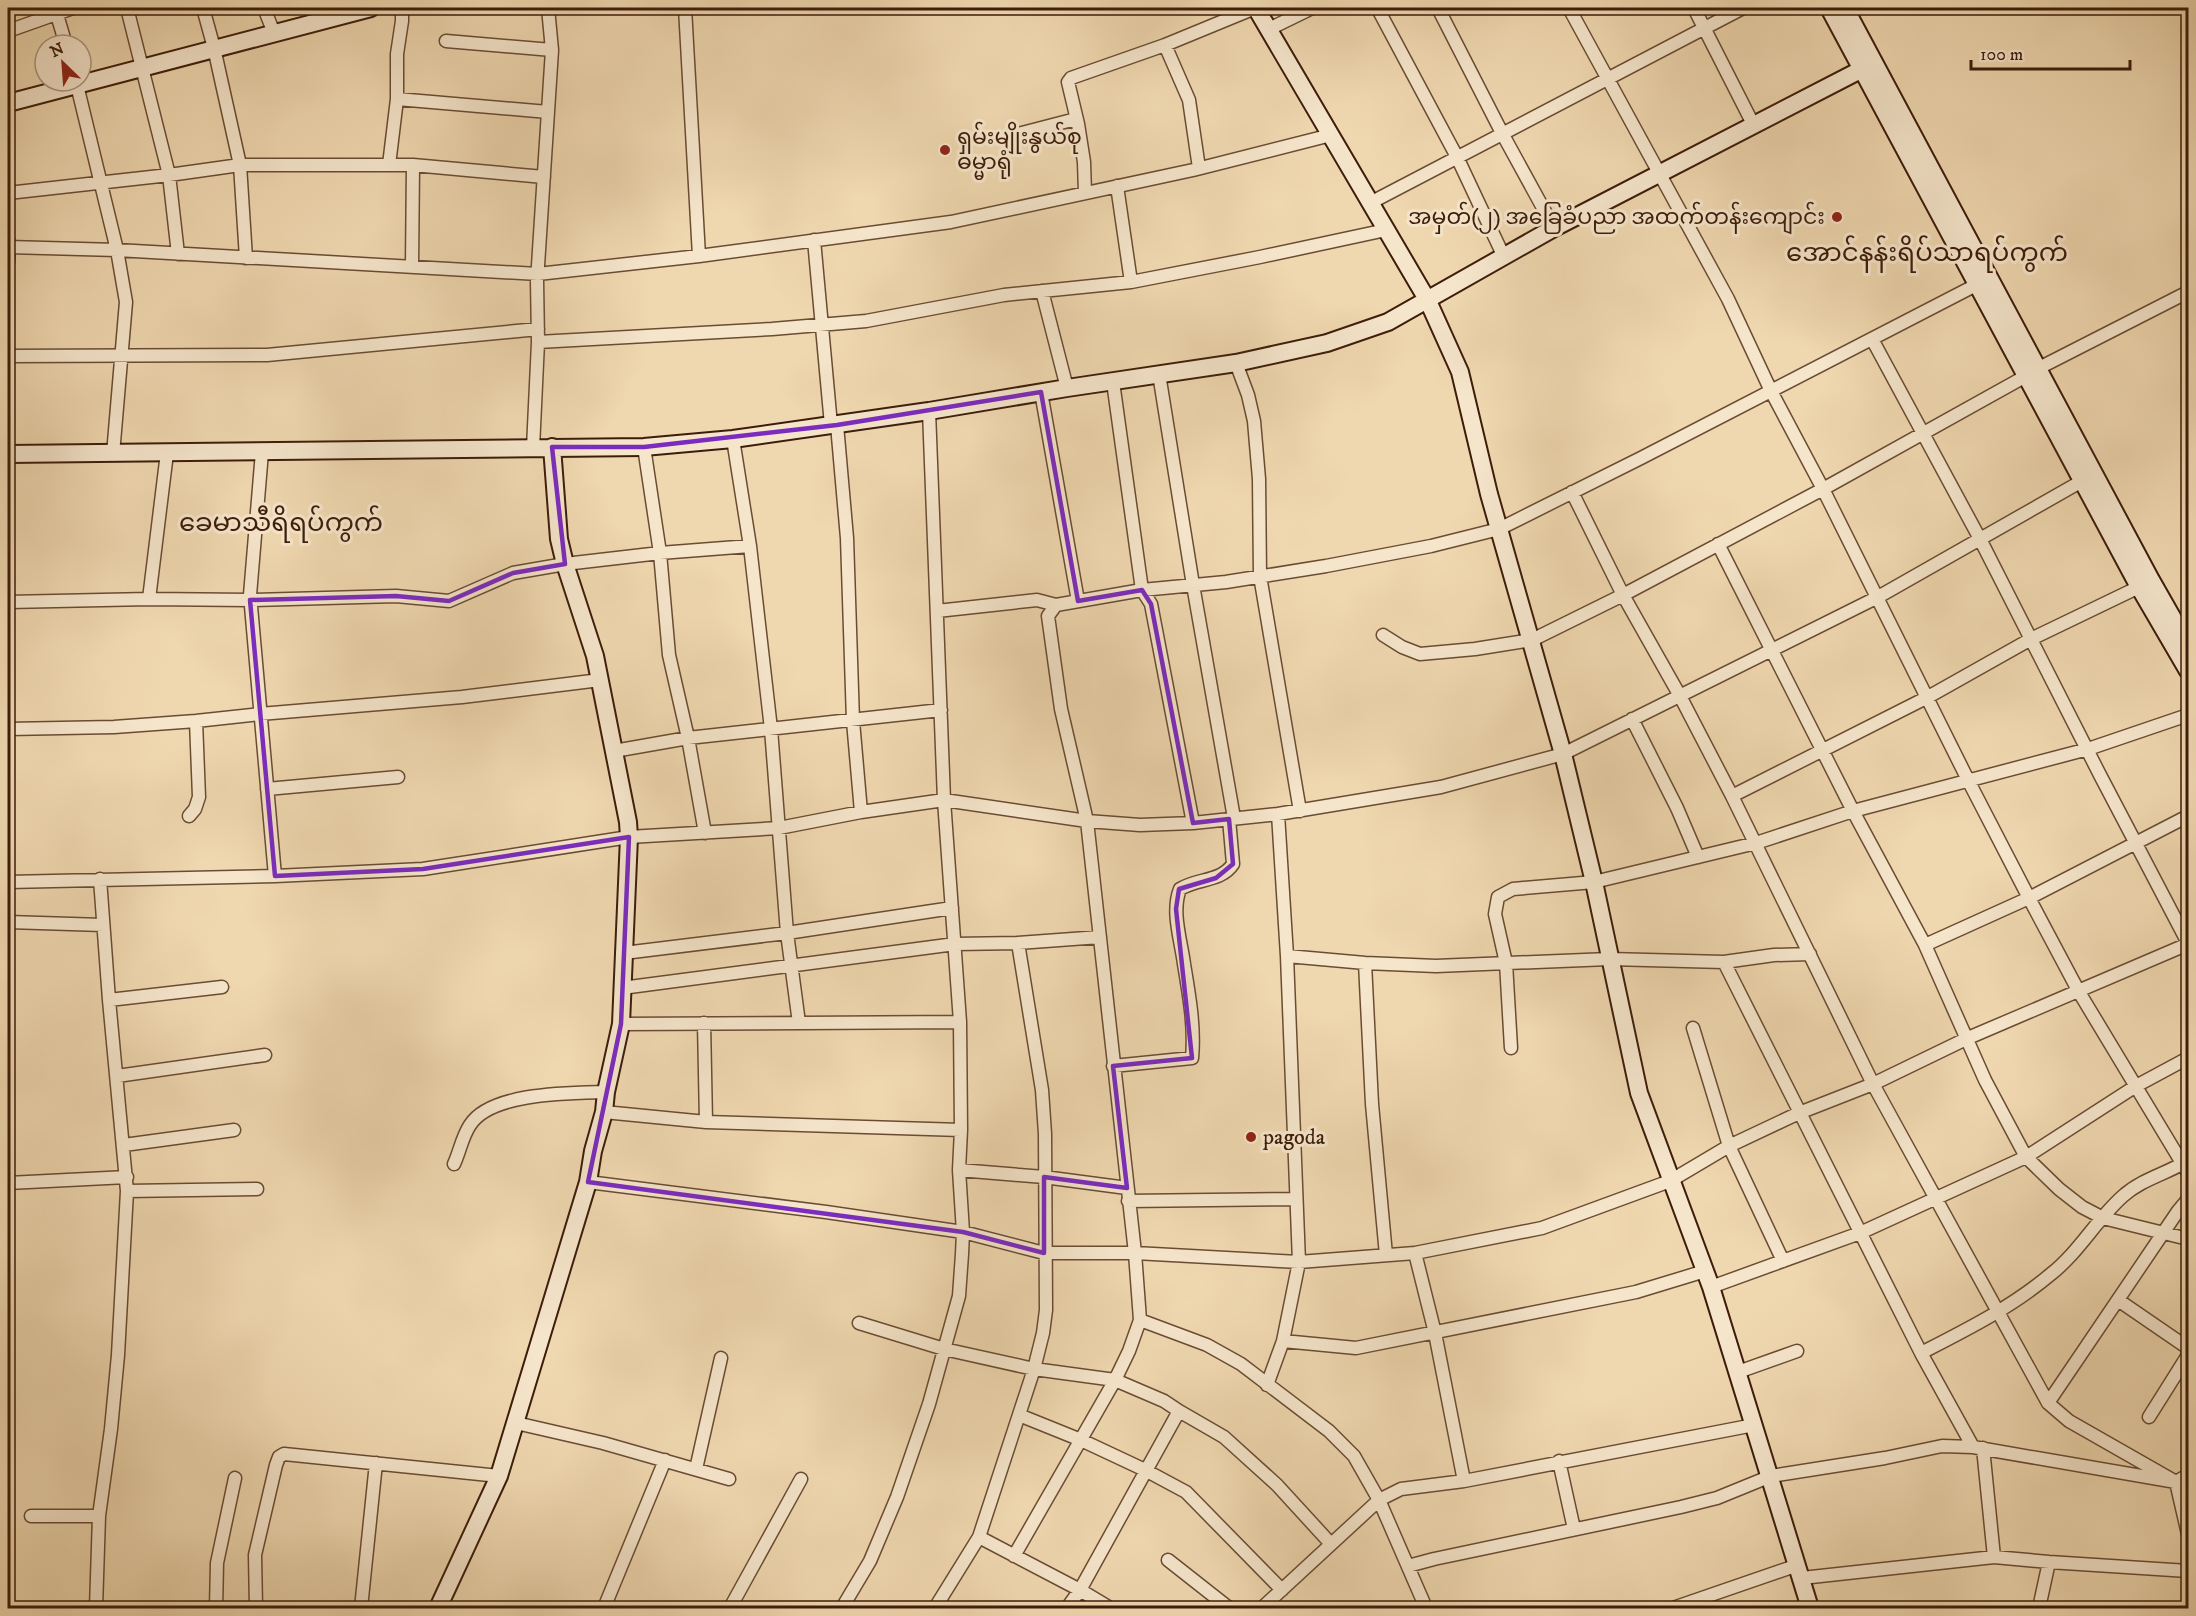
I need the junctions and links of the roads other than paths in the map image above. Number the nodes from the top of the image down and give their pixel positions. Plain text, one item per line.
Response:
1 (73, 8) edge
2 (127, 8) edge
3 (203, 8) edge
4 (264, 8) edge
5 (371, 8) edge
6 (402, 8) edge
7 (548, 8) edge
8 (685, 8) edge
9 (1256, 8) edge
10 (1312, 8) edge
11 (1438, 8) edge
12 (1569, 8) edge
13 (1694, 8) edge
14 (1743, 8) edge
15 (1829, 8) edge
16 (1845, 8) edge
17 (56, 10) edge
18 (1379, 12) dead end
19 (1704, 28) junction
20 (1269, 29) junction
21 (8, 31) edge
22 (63, 33) edge
23 (274, 33) junction
24 (446, 41) dead end
25 (1165, 45) junction
26 (214, 48) junction
27 (552, 50) junction
28 (1868, 66) junction
29 (142, 67) junction
30 (1608, 78) junction
31 (93, 79) edge
32 (42, 93) edge
33 (78, 93) edge
34 (397, 99) junction
35 (8, 103) edge
36 (548, 112) junction
37 (1078, 124) junction
38 (1753, 124) junction
39 (1502, 133) junction
40 (1018, 134) dead end
41 (1330, 135) junction
42 (1457, 157) junction
43 (240, 165) junction
44 (389, 165) junction
45 (413, 165) junction
46 (1199, 168) junction
47 (1660, 173) junction
48 (168, 175) junction
49 (544, 177) junction
50 (101, 183) junction
51 (1117, 186) junction
52 (8, 192) edge
53 (1085, 193) junction
54 (1370, 203) junction
55 (1554, 228) junction
56 (1386, 230) junction
57 (814, 240) junction
58 (8, 245) edge
59 (117, 250) junction
60 (178, 254) junction
61 (699, 256) junction
62 (1504, 257) junction
63 (246, 258) junction
64 (8, 262) edge
65 (412, 267) junction
66 (538, 274) junction
67 (1131, 282) junction
68 (1978, 284) junction
69 (1042, 291) junction
70 (2188, 292) edge
71 (1428, 301) junction
72 (823, 324) junction
73 (538, 335) junction
74 (1872, 339) junction
75 (122, 354) junction
76 (8, 356) edge
77 (1236, 363) junction
78 (2032, 373) junction
79 (1159, 374) junction
80 (1113, 382) junction
81 (1067, 388) junction
82 (1772, 391) junction
83 (1041, 392) junction
84 (929, 411) junction
85 (834, 425) junction
86 (1922, 434) junction
87 (733, 440) junction
88 (552, 447) junction
89 (644, 447) junction
90 (533, 448) junction
91 (262, 452) junction
92 (167, 453) junction
93 (8, 454) edge
94 (113, 454) junction
95 (2082, 481) junction
96 (1823, 489) junction
97 (1572, 492) junction
98 (1499, 529) junction
99 (1980, 539) junction
100 (1718, 544) junction
101 (750, 546) junction
102 (660, 553) junction
103 (565, 564) junction
104 (1260, 576) junction
105 (1193, 585) junction
106 (2139, 587) junction
107 (1142, 590) junction
108 (1623, 595) junction
109 (1878, 597) junction
110 (149, 599) junction
111 (250, 600) junction
112 (1078, 601) junction
113 (8, 602) edge
114 (1056, 605) junction
115 (937, 611) junction
116 (1383, 635) dead end
117 (2031, 639) junction
118 (1532, 640) junction
119 (2188, 645) edge
120 (1770, 649) junction
121 (2188, 671) edge
122 (600, 680) junction
123 (1680, 696) junction
124 (1928, 697) junction
125 (941, 710) junction
126 (260, 714) junction
127 (2188, 716) edge
128 (1632, 719) junction
129 (196, 721) junction
130 (853, 721) junction
131 (8, 729) edge
132 (771, 729) junction
133 (688, 738) junction
134 (2088, 749) junction
135 (1823, 750) junction
136 (614, 751) junction
137 (1563, 754) junction
138 (399, 777) dead end
139 (1968, 780) junction
140 (267, 789) junction
141 (1732, 796) junction
142 (944, 800) junction
143 (1300, 811) junction
144 (1852, 811) junction
145 (861, 812) junction
146 (1278, 814) junction
147 (189, 816) dead end
148 (2188, 816) edge
149 (1232, 819) junction
150 (1087, 821) junction
151 (1193, 823) junction
152 (779, 828) junction
153 (705, 833) junction
154 (629, 837) junction
155 (1756, 843) junction
156 (2135, 844) junction
157 (1698, 857) junction
158 (275, 876) junction
159 (100, 879) junction
160 (8, 882) edge
161 (1594, 882) junction
162 (2029, 898) junction
163 (952, 908) junction
164 (8, 922) edge
165 (103, 926) junction
166 (787, 933) junction
167 (1100, 938) junction
168 (1018, 943) junction
169 (955, 944) junction
170 (2188, 944) edge
171 (1926, 945) junction
172 (624, 952) junction
173 (1810, 954) junction
174 (1287, 956) junction
175 (1609, 959) junction
176 (1724, 962) junction
177 (1365, 963) junction
178 (1506, 963) junction
179 (791, 965) junction
180 (222, 987) dead end
181 (622, 988) junction
182 (2079, 992) junction
183 (109, 1000) junction
184 (960, 1022) junction
185 (704, 1023) junction
186 (799, 1023) junction
187 (621, 1024) junction
188 (1693, 1028) dead end
189 (1968, 1038) junction
190 (1511, 1048) dead end
191 (265, 1055) dead end
192 (2188, 1058) edge
193 (1113, 1066) junction
194 (117, 1076) junction
195 (1873, 1084) junction
196 (2136, 1086) junction
197 (606, 1092) junction
198 (604, 1112) junction
199 (1799, 1113) junction
200 (706, 1122) junction
201 (234, 1130) dead end
202 (961, 1130) junction
203 (124, 1145) junction
204 (1729, 1146) junction
205 (2026, 1157) junction
206 (454, 1164) dead end
207 (2187, 1166) edge
208 (959, 1170) junction
209 (127, 1177) junction
210 (1044, 1177) junction
211 (1670, 1181) junction
212 (588, 1182) junction
213 (8, 1183) edge
214 (256, 1189) dead end
215 (127, 1191) junction
216 (1128, 1194) junction
217 (1296, 1199) junction
218 (1937, 1199) junction
219 (2188, 1199) edge
220 (2103, 1218) junction
221 (963, 1232) junction
222 (1860, 1233) junction
223 (2165, 1233) junction
224 (2188, 1239) edge
225 (1044, 1253) junction
226 (1135, 1253) junction
227 (1415, 1253) junction
228 (1386, 1255) junction
229 (1783, 1261) junction
230 (1299, 1262) junction
231 (1705, 1270) junction
232 (1711, 1287) junction
233 (2118, 1300) junction
234 (1999, 1312) junction
235 (1140, 1320) junction
236 (860, 1323) dead end
237 (1435, 1333) junction
238 (1283, 1341) junction
239 (2188, 1348) edge
240 (944, 1349) junction
241 (1797, 1351) dead end
242 (1921, 1353) junction
243 (2188, 1355) edge
244 (721, 1358) dead end
245 (1034, 1369) junction
246 (1738, 1372) junction
247 (1115, 1380) junction
248 (1267, 1385) junction
249 (2048, 1403) junction
250 (1179, 1410) junction
251 (1019, 1415) junction
252 (2149, 1418) dead end
253 (516, 1423) junction
254 (1754, 1425) junction
255 (1081, 1440) junction
256 (1978, 1448) junction
257 (665, 1460) junction
258 (1559, 1461) junction
259 (376, 1463) junction
260 (696, 1469) junction
261 (1145, 1470) junction
262 (2188, 1475) edge
263 (499, 1476) junction
264 (1771, 1476) junction
265 (235, 1478) dead end
266 (729, 1479) dead end
267 (801, 1479) dead end
268 (1464, 1481) junction
269 (2176, 1482) junction
270 (1379, 1500) junction
271 (31, 1516) dead end
272 (99, 1516) junction
273 (1574, 1529) junction
274 (2188, 1534) edge
275 (979, 1537) junction
276 (1330, 1545) junction
277 (1014, 1556) junction
278 (1994, 1557) junction
279 (1168, 1560) dead end
280 (2049, 1562) junction
281 (1408, 1566) junction
282 (2188, 1571) edge
283 (1800, 1572) junction
284 (1080, 1590) junction
285 (1282, 1590) junction
286 (96, 1608) edge
287 (216, 1608) edge
288 (256, 1608) edge
289 (361, 1608) edge
290 (438, 1608) edge
291 (604, 1608) edge
292 (730, 1608) edge
293 (842, 1608) edge
294 (935, 1608) edge
295 (1067, 1608) edge
296 (1110, 1608) edge
297 (1229, 1608) edge
298 (1262, 1608) edge
299 (1426, 1608) edge
300 (1673, 1608) edge
301 (1810, 1608) edge
302 (2039, 1608) edge

1 - 17 street
2 - 29 street
3 - 26 street
4 - 23 street
5 - 23 street
6 - 34 street
7 - 27 street
8 - 61 street
9 - 20 street
9 - 25 street
10 - 20 street
11 - 39 street
12 - 30 street
13 - 19 street
14 - 19 street
15 - 28 street
16 - 28 street
17 - 21 street
17 - 22 street
18 - 42 street
19 - 30 street
19 - 38 street
20 - 41 street
23 - 26 street
24 - 27 street
25 - 37 street
25 - 46 street
26 - 29 street
26 - 43 street
27 - 36 street
28 - 38 street
28 - 68 street
28 - 78 street
29 - 31 street
29 - 48 street
30 - 39 street
30 - 47 street
32 - 35 street
33 - 50 street
34 - 36 street
34 - 44 street
36 - 49 street
37 - 40 street
37 - 53 street
38 - 47 street
39 - 42 street
39 - 55 street
41 - 46 street
41 - 54 street
42 - 54 street
42 - 62 street
43 - 44 street
43 - 48 street
43 - 63 street
44 - 45 street
45 - 49 street
45 - 65 street
46 - 51 street
47 - 55 street
47 - 82 street
48 - 50 street
48 - 60 street
49 - 66 street
50 - 52 street
50 - 59 street
51 - 53 street
51 - 67 street
53 - 57 street
54 - 56 street
55 - 62 street
56 - 67 street
56 - 71 street
57 - 61 street
57 - 72 street
58 - 59 street
58 - 64 street
59 - 60 street
59 - 75 street
60 - 63 street
61 - 66 street
62 - 71 street
63 - 65 street
65 - 66 street
66 - 73 street
67 - 69 street
68 - 74 street
68 - 78 street
69 - 72 street
69 - 81 street
70 - 78 street
71 - 77 street
71 - 98 street
72 - 73 street
72 - 85 street
73 - 75 street
73 - 90 street
74 - 82 street
74 - 86 street
75 - 76 street
75 - 94 street
77 - 79 street
77 - 104 street
78 - 86 street
78 - 95 street
78 - 119 street
79 - 80 street
79 - 105 street
80 - 81 street
80 - 107 street
81 - 83 street
82 - 96 street
82 - 97 street
83 - 84 street
83 - 112 street
84 - 85 street
84 - 115 street
85 - 87 street
85 - 130 street
86 - 96 street
86 - 99 street
87 - 89 street
87 - 101 street
88 - 89 street
88 - 90 street
88 - 103 street
89 - 102 street
90 - 91 street
91 - 92 street
91 - 111 street
92 - 94 street
92 - 110 street
93 - 94 street
95 - 99 street
95 - 106 street
96 - 100 street
96 - 109 street
97 - 98 street
97 - 108 street
98 - 104 street
98 - 118 street
99 - 109 street
99 - 117 street
100 - 108 street
100 - 120 street
101 - 102 street
101 - 132 street
102 - 103 street
102 - 133 street
103 - 111 street
103 - 122 street
104 - 105 street
104 - 143 street
105 - 107 street
105 - 149 street
106 - 117 street
106 - 121 street
107 - 112 street
107 - 151 street
108 - 118 street
108 - 123 street
109 - 120 street
109 - 124 street
110 - 111 street
110 - 113 street
111 - 126 street
112 - 114 street
114 - 115 street
114 - 150 street
115 - 125 street
116 - 118 street
117 - 124 street
117 - 134 street
118 - 137 street
120 - 123 street
120 - 135 street
122 - 126 street
122 - 136 street
123 - 128 street
123 - 141 street
124 - 135 street
124 - 139 street
125 - 130 street
125 - 142 street
126 - 129 street
126 - 140 street
127 - 134 street
128 - 137 street
128 - 157 street
129 - 131 street
129 - 147 street
130 - 132 street
130 - 145 street
132 - 133 street
132 - 152 street
133 - 136 street
133 - 153 street
134 - 139 street
134 - 156 street
135 - 141 street
135 - 144 street
136 - 154 street
137 - 143 street
137 - 161 street
138 - 140 street
139 - 144 street
139 - 162 street
140 - 158 street
141 - 155 street
142 - 145 street
142 - 150 street
142 - 163 street
143 - 146 street
144 - 155 street
144 - 171 street
145 - 152 street
146 - 149 street
146 - 174 street
148 - 156 street
149 - 151 street
149 - 193 street
150 - 151 street
150 - 167 street
152 - 153 street
152 - 166 street
153 - 154 street
154 - 158 street
154 - 172 street
155 - 157 street
155 - 173 street
156 - 162 street
156 - 170 street
157 - 161 street
158 - 159 street
159 - 160 street
159 - 165 street
161 - 175 street
161 - 178 street
162 - 171 street
162 - 182 street
163 - 166 street
163 - 169 street
164 - 165 street
165 - 183 street
166 - 172 street
166 - 179 street
167 - 168 street
167 - 193 street
168 - 169 street
168 - 210 street
169 - 179 street
169 - 184 street
170 - 182 street
171 - 189 street
172 - 181 street
173 - 176 street
173 - 195 street
174 - 177 street
174 - 217 street
175 - 176 street
175 - 178 street
175 - 211 street
176 - 199 street
177 - 178 street
177 - 228 street
178 - 190 street
179 - 181 street
179 - 186 street
180 - 183 street
181 - 187 street
182 - 189 street
182 - 196 street
183 - 194 street
184 - 186 street
184 - 202 street
185 - 186 street
185 - 187 street
185 - 200 street
187 - 197 street
188 - 204 street
189 - 195 street
189 - 205 street
191 - 194 street
192 - 196 street
193 - 216 street
194 - 203 street
195 - 199 street
195 - 218 street
196 - 205 street
196 - 207 street
197 - 198 street
197 - 206 street
198 - 200 street
198 - 212 street
199 - 204 street
199 - 222 street
200 - 202 street
201 - 203 street
202 - 208 street
203 - 209 street
204 - 211 street
204 - 229 street
205 - 218 street
205 - 220 street
207 - 220 street
208 - 210 street
208 - 221 street
209 - 213 street
209 - 215 street
210 - 216 street
210 - 225 street
211 - 227 street
211 - 231 street
212 - 221 street
212 - 253 street
214 - 215 street
215 - 272 street
216 - 217 street
216 - 226 street
217 - 230 street
218 - 222 street
218 - 234 street
219 - 223 street
220 - 223 street
220 - 234 street
221 - 225 street
221 - 240 street
222 - 229 street
222 - 242 street
223 - 224 street
223 - 233 street
225 - 226 street
225 - 245 street
226 - 230 street
226 - 235 street
227 - 228 street
227 - 237 street
228 - 230 street
229 - 232 street
230 - 238 street
231 - 232 street
231 - 237 street
232 - 246 street
233 - 239 street
233 - 249 street
234 - 242 street
234 - 249 street
235 - 247 street
235 - 248 street
236 - 240 street
237 - 238 street
237 - 268 street
238 - 248 street
240 - 245 street
240 - 293 street
241 - 246 street
242 - 256 street
243 - 252 street
244 - 260 street
245 - 247 street
245 - 251 street
246 - 254 street
247 - 250 street
247 - 255 street
248 - 270 street
249 - 269 street
250 - 261 street
250 - 276 street
251 - 255 street
251 - 275 street
253 - 257 street
253 - 263 street
254 - 258 street
254 - 264 street
255 - 261 street
255 - 277 street
256 - 264 street
256 - 269 street
256 - 278 street
257 - 260 street
257 - 291 street
258 - 268 street
258 - 273 street
259 - 263 street
259 - 288 street
259 - 289 street
260 - 266 street
261 - 284 street
261 - 285 street
262 - 269 street
263 - 290 street
264 - 273 street
264 - 283 street
265 - 287 street
267 - 292 street
268 - 270 street
269 - 274 street
270 - 276 street
270 - 281 street
271 - 272 street
272 - 286 street
273 - 281 street
275 - 277 street
275 - 294 street
276 - 285 street
277 - 284 street
278 - 280 street
278 - 283 street
279 - 297 street
280 - 282 street
280 - 302 street
281 - 299 street
283 - 300 street
283 - 301 street
284 - 295 street
284 - 296 street
285 - 298 street

